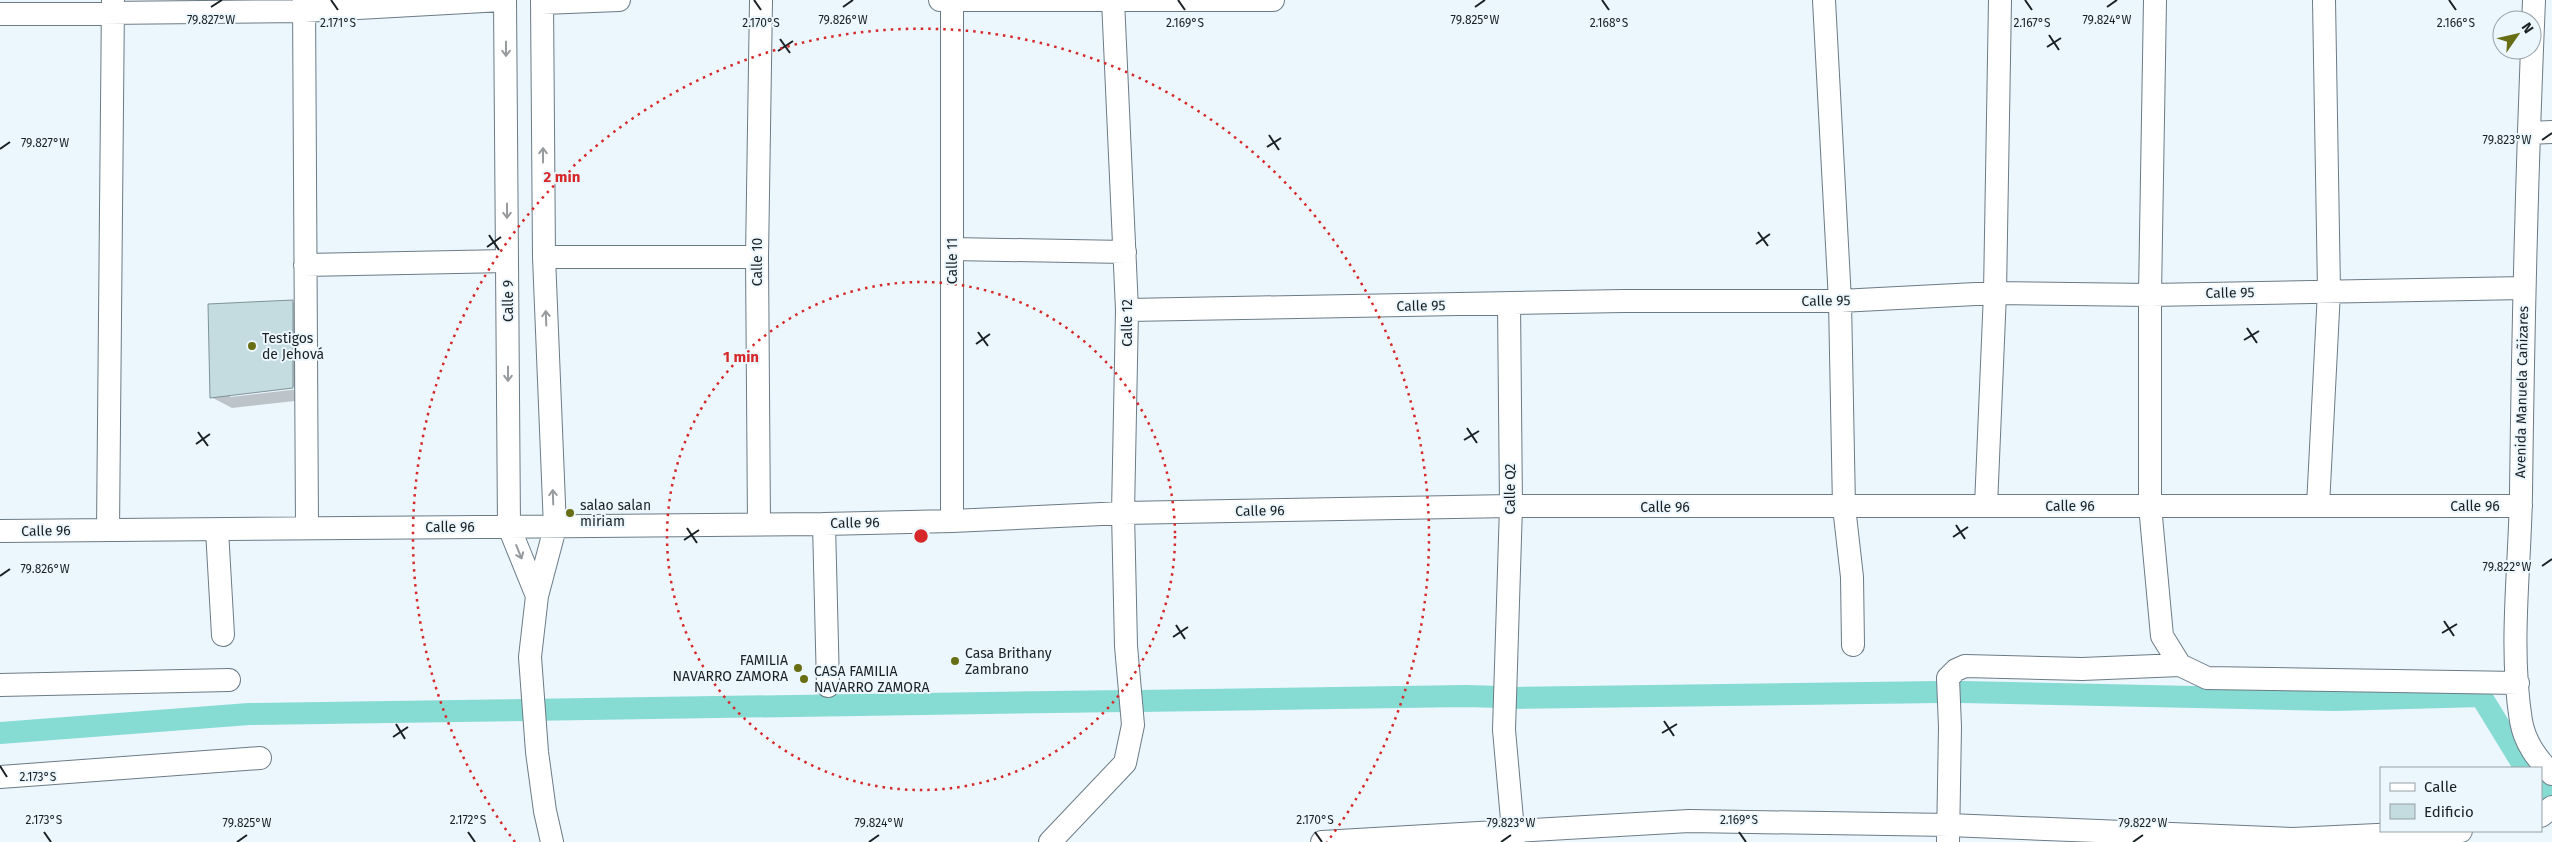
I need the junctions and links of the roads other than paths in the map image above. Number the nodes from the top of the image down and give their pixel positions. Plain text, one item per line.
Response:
1 (504, 0) edge
2 (619, 0) edge
3 (761, 0) edge
4 (940, 0) edge
5 (952, 0) edge
6 (1274, 0) edge
7 (1824, 0) edge
8 (2000, 0) edge
9 (2155, 0) edge
10 (2324, 0) edge
11 (2534, 0) edge
12 (542, 1) edge
13 (1113, 1) edge
14 (304, 6) edge
15 (113, 7) edge
16 (0, 14) edge
17 (2529, 132) junction
18 (2552, 132) edge
19 (952, 249) junction
20 (1125, 252) junction
21 (544, 257) junction
22 (757, 257) junction
23 (507, 261) junction
24 (305, 265) junction
25 (2524, 288) junction
26 (2329, 290) junction
27 (1995, 293) junction
28 (2150, 295) junction
29 (1840, 301) junction
30 (1509, 304) junction
31 (1127, 310) junction
32 (1511, 506) junction
33 (1986, 506) junction
34 (2150, 506) junction
35 (2318, 506) junction
36 (2521, 506) junction
37 (1844, 507) junction
38 (1123, 513) junction
39 (952, 521) junction
40 (759, 524) junction
41 (824, 524) junction
42 (308, 527) junction
43 (509, 528) junction
44 (555, 528) junction
45 (108, 530) junction
46 (217, 530) junction
47 (0, 532) edge
48 (537, 596) junction
49 (223, 635) dead end
50 (1853, 645) dead end
51 (2180, 664) junction
52 (229, 680) dead end
53 (2518, 683) junction
54 (0, 685) edge
55 (828, 686) dead end
56 (2543, 753) edge
57 (260, 758) dead end
58 (2552, 774) edge
59 (0, 777) edge
60 (2552, 807) edge
61 (2542, 815) edge
62 (2440, 832) edge
63 (1949, 833) edge
64 (1514, 836) edge
65 (552, 842) edge
66 (1050, 842) edge
67 (1322, 842) edge

1 - 14 street
1 -> 23 street, Calle 9
2 - 12 street
3 - 22 street, Calle 10
4 - 5 street
5 - 13 street
5 - 19 street, Calle 11
6 - 13 street
7 - 29 street
8 - 27 street
9 - 28 street
10 - 26 street
11 - 17 street, Avenida Manuela Cañizares
21 -> 12 street, Calle 9
13 - 20 street, Calle 12
14 - 15 street
14 - 24 street
15 - 16 street
15 - 45 street
17 - 18 street
17 - 25 street, Avenida Manuela Cañizares
19 - 20 street
19 - 39 street, Calle 11
20 - 31 street, Calle 12
21 - 22 street
44 -> 21 street, Calle 9
22 - 40 street, Calle 10
23 - 24 street
23 -> 43 street, Calle 9
24 - 42 street
25 - 26 street, Calle 95
25 - 36 street, Avenida Manuela Cañizares
26 - 28 street, Calle 95
26 - 35 street
27 - 28 street, Calle 95
27 - 29 street, Calle 95
27 - 33 street
28 - 34 street
29 - 30 street, Calle 95
29 - 37 street
30 - 31 street, Calle 95
30 - 32 street, Calle Q2
31 - 38 street, Calle 12
32 - 37 street, Calle 96
32 - 38 street, Calle 96
32 - 64 street, Calle Q2
33 - 34 street, Calle 96
33 - 37 street, Calle 96
34 - 35 street, Calle 96
34 - 51 street
35 - 36 street, Calle 96
36 - 53 street, Avenida Manuela Cañizares
37 - 50 street
38 - 39 street, Calle 96
38 - 66 street, Calle 12
39 - 41 street, Calle 96
40 - 41 street, Calle 96
40 - 44 street, Calle 96
41 - 55 street
42 - 43 street, Calle 96
42 - 46 street, Calle 96
43 - 44 street, Calle 96
43 -> 48 street, Calle 9
44 - 48 street, Calle 9
45 - 46 street, Calle 96
45 - 47 street, Calle 96
46 - 49 street
48 - 65 street, Calle 9
51 - 53 street
51 - 63 street
52 - 54 street
53 - 56 street, Avenida Manuela Cañizares
56 - 58 street, Avenida Manuela Cañizares
57 - 59 street
60 - 61 street
62 - 63 street
63 - 64 street
64 - 67 street

